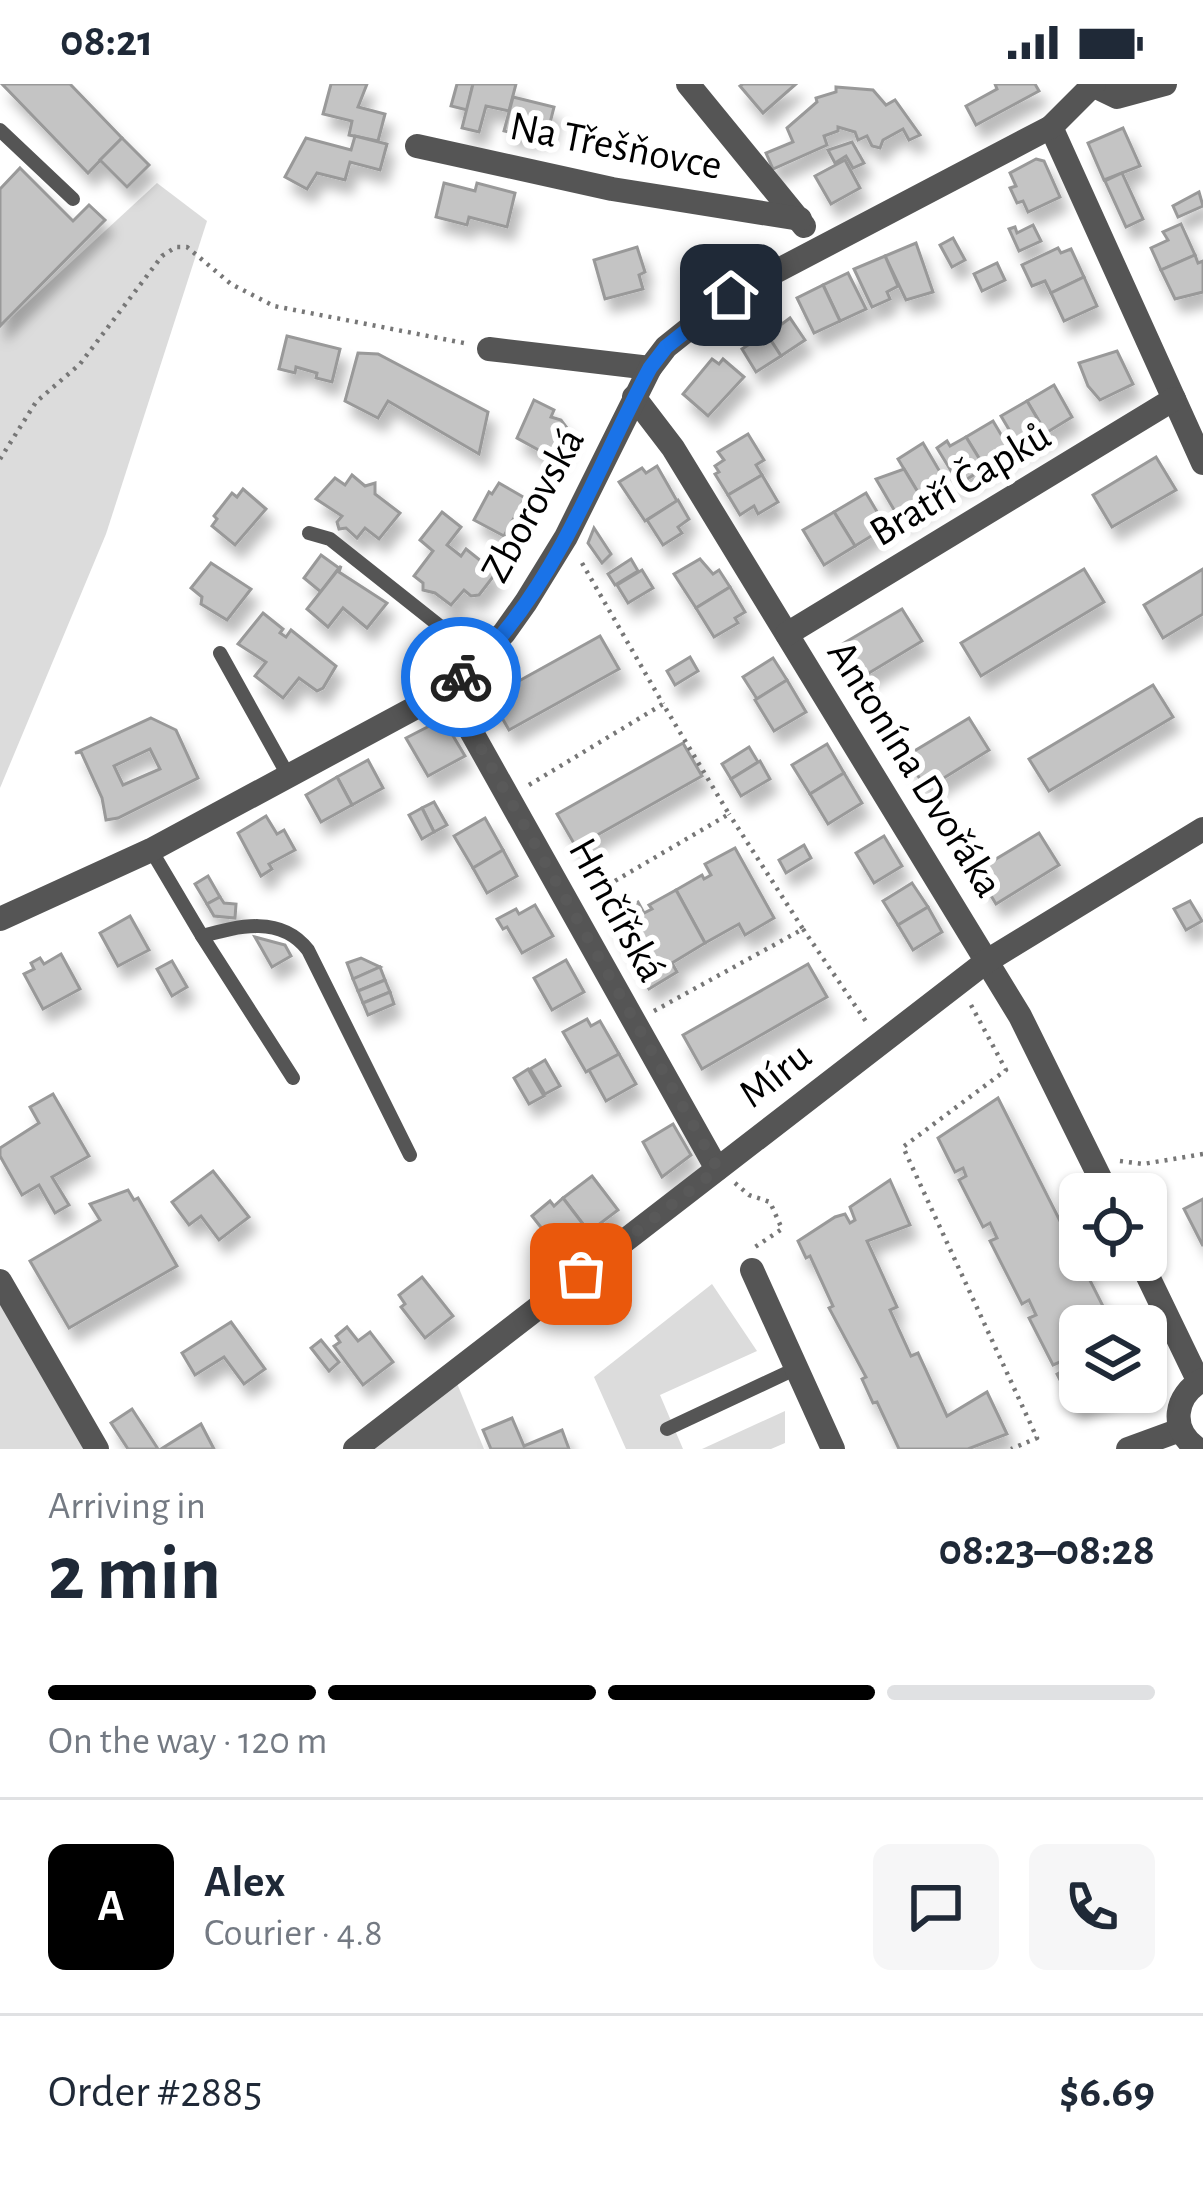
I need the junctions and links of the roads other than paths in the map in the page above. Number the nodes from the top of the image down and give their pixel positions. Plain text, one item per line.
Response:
1 (688, 84) edge
2 (1165, 84) edge
3 (1092, 85) edge
4 (1051, 127) junction
5 (0, 130) edge
6 (417, 146) dead end
7 (73, 199) dead end
8 (800, 219) junction
9 (819, 250) junction
10 (489, 349) road end
11 (650, 368) junction
12 (634, 397) junction
13 (1174, 399) junction
14 (1203, 463) edge
15 (309, 533) dead end
16 (787, 634) junction
17 (220, 653) dead end
18 (480, 658) junction
19 (448, 690) junction
20 (289, 777) junction
21 (1203, 830) edge
22 (151, 850) junction
23 (0, 919) edge
24 (202, 936) junction
25 (987, 961) junction
26 (293, 1078) dead end
27 (410, 1155) dead end
28 (718, 1169) junction
29 (1098, 1173) edge
30 (752, 1270) road end
31 (0, 1281) edge
32 (1151, 1281) edge
33 (795, 1369) junction
34 (1201, 1381) edge
35 (667, 1429) dead end
36 (1180, 1430) junction
37 (97, 1449) edge
38 (355, 1449) edge
39 (833, 1449) edge
40 (1128, 1449) edge
41 (1198, 1449) edge

1 - 8 street
2 - 3 street
3 - 4 street, Zborovská
4 - 9 street, Zborovská
4 - 13 street
5 - 7 lane
6 - 8 street, Na Třešňovce
8 - 9 street
9 - 11 street, Zborovská
10 - 11 street
11 - 12 street, Zborovská
12 - 16 street, Antonína Dvořáka
12 - 18 street, Zborovská
13 - 14 street
13 - 16 street, Bratří Čapků
15 - 18 lane
16 - 25 street, Antonína Dvořáka
17 - 20 lane
18 - 19 street, Zborovská
19 - 20 street, Zborovská
19 - 28 street, Hrnčířská
20 - 22 street, Zborovská
21 - 25 street, Míru
22 - 23 street, Zborovská
22 - 24 lane
24 - 26 lane
24 - 27 lane
25 - 28 street, Míru
25 - 29 street, Antonína Dvořáka
28 - 38 street, Míru
30 - 33 street
31 - 37 street
32 - 34 street
33 - 35 lane
33 - 39 street
34 - 36 street
36 - 40 street
36 - 41 street

